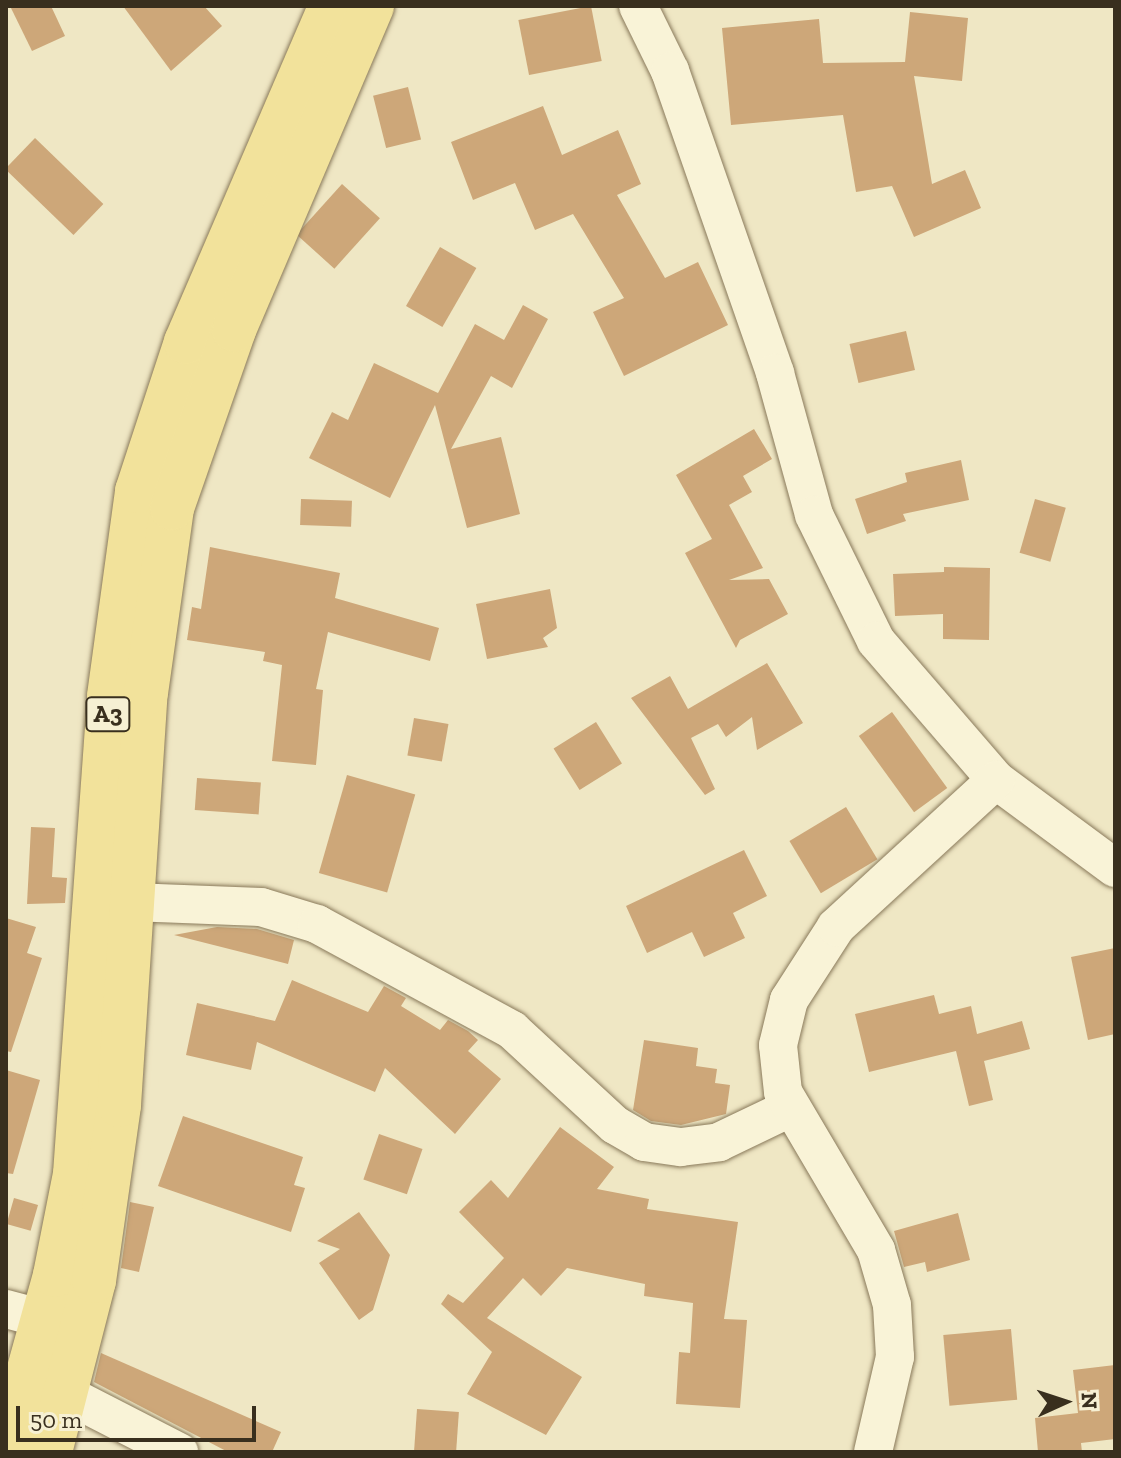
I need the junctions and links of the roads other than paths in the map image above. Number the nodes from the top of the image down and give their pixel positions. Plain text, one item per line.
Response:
1 (331, 6) edge
2 (372, 6) edge
3 (638, 6) edge
4 (996, 780) junction
5 (1115, 868) edge
6 (131, 902) junction
7 (790, 1108) junction
8 (23, 1314) edge
9 (68, 1395) junction
10 (6, 1452) edge
11 (50, 1452) edge
12 (179, 1452) edge
13 (873, 1452) edge

1 - 8 main road, A3
2 - 6 main road, A3
3 - 4 street
4 - 5 street
4 - 7 street
6 - 7 street
6 - 9 main road, A3
7 - 13 street
8 - 10 main road, A3
9 - 11 main road, A3
9 - 12 street

